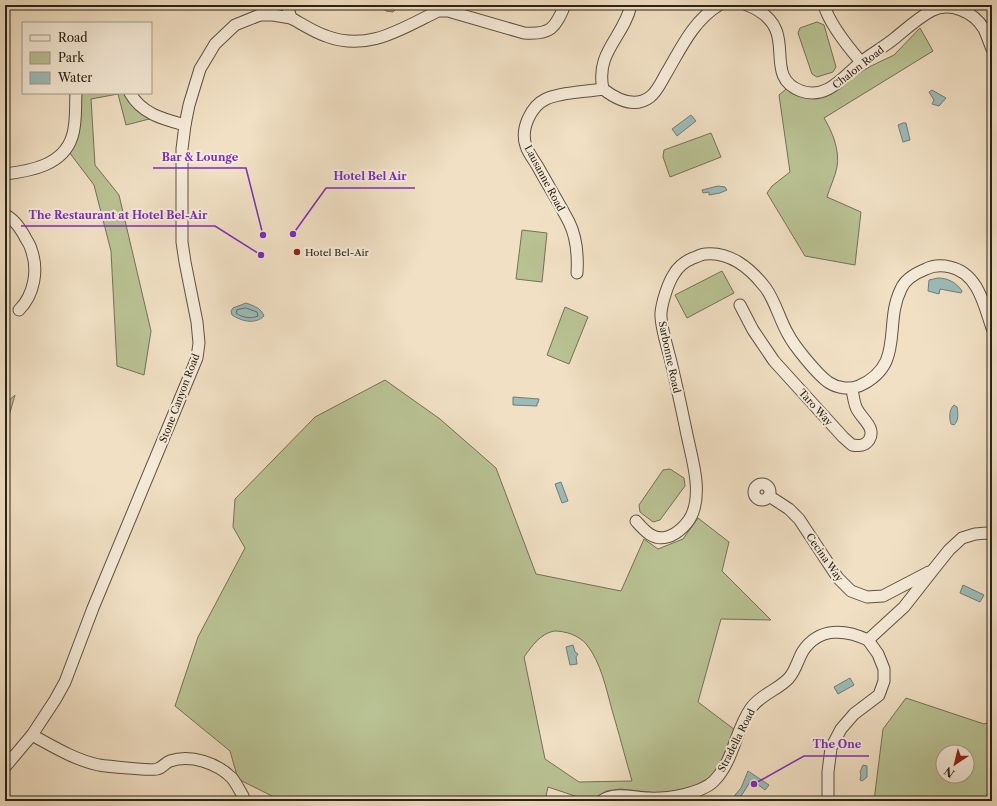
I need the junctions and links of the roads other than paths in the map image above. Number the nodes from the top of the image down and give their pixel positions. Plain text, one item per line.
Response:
1 (269, 5) edge
2 (287, 5) edge
3 (565, 5) edge
4 (631, 5) edge
5 (719, 5) edge
6 (748, 5) edge
7 (824, 5) edge
8 (260, 15) junction
9 (291, 18) junction
10 (992, 49) edge
11 (861, 62) junction
12 (603, 89) junction
13 (76, 94) edge
14 (131, 94) edge
15 (184, 125) junction
16 (5, 174) edge
17 (5, 215) edge
18 (577, 273) dead end
19 (740, 305) dead end
20 (18, 310) dead end
21 (992, 328) edge
22 (852, 389) junction
23 (769, 496) dead end
24 (636, 521) dead end
25 (992, 535) edge
26 (933, 570) junction
27 (868, 640) junction
28 (32, 735) junction
29 (5, 767) edge
30 (243, 796) dead end
31 (601, 801) edge
32 (827, 801) edge

1 - 8 street, Stone Canyon Road
2 - 9 street
3 - 9 street
4 - 12 street
5 - 12 street
6 - 11 street, Chalon Road
7 - 11 street
8 - 9 street
8 - 15 street, Stone Canyon Road
10 - 11 street, Chalon Road
12 - 18 street, Lausanne Road
13 - 16 street
14 - 15 street
15 - 28 street, Stone Canyon Road
17 - 20 street
19 - 22 street, Taro Way
21 - 22 street
22 - 24 street, Sarbonne Road
23 - 26 street, Cecina Way
25 - 26 street
26 - 27 street
27 - 31 street, Stradella Road
27 - 32 street
28 - 29 street, Stone Canyon Road
28 - 30 street

